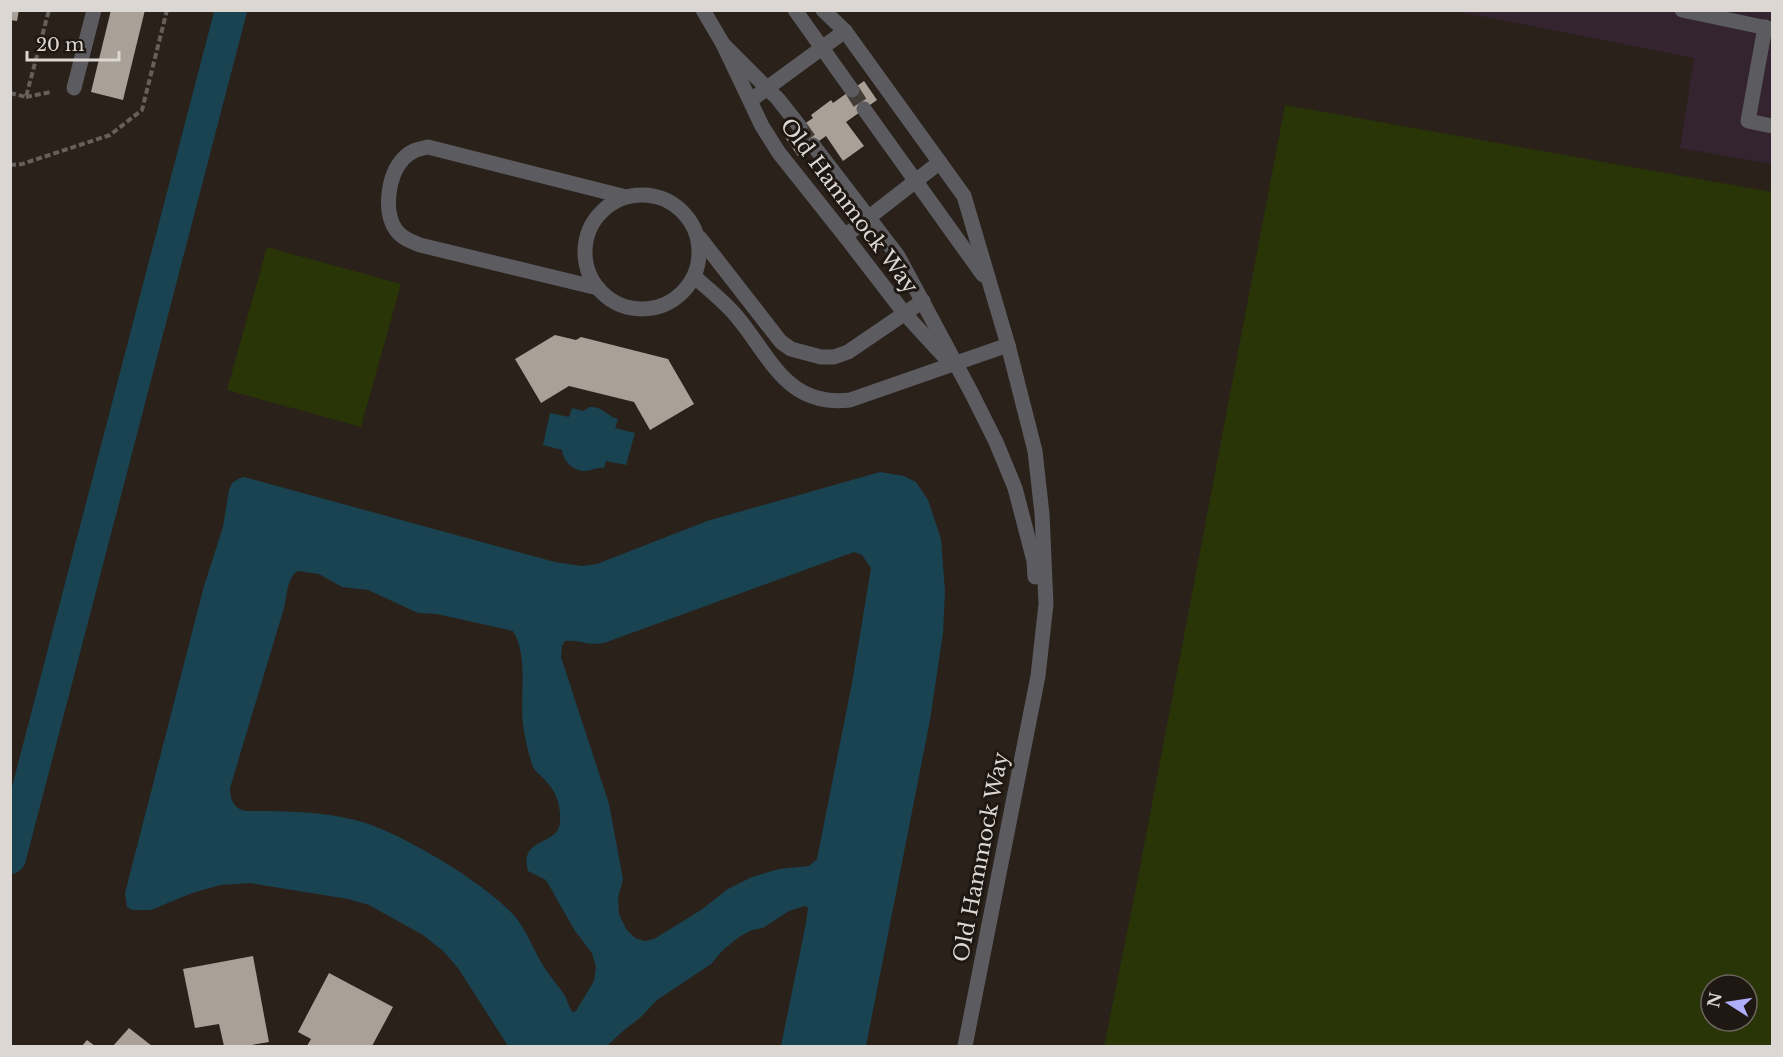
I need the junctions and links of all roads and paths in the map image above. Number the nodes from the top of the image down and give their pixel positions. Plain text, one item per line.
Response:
1 (49, 10) edge
2 (94, 10) edge
3 (167, 10) edge
4 (703, 10) edge
5 (795, 10) edge
6 (823, 10) edge
7 (1682, 10) edge
8 (1722, 14) edge
9 (1769, 28) edge
10 (845, 31) junction
11 (723, 44) junction
12 (822, 47) junction
13 (74, 88) dead end
14 (767, 88) junction
15 (852, 90) tunnel mouth
16 (10, 93) edge
17 (751, 100) junction
18 (864, 109) tunnel mouth
19 (1773, 126) edge
20 (800, 127) tunnel mouth
21 (813, 145) tunnel mouth
22 (940, 162) junction
23 (10, 165) edge
24 (915, 180) junction
25 (626, 197) junction
26 (869, 218) junction
27 (696, 234) junction
28 (845, 236) junction
29 (695, 277) junction
30 (988, 282) junction
31 (598, 288) junction
32 (923, 302) junction
33 (905, 314) junction
34 (1008, 345) junction
35 (954, 364) junction
36 (1038, 676) junction
37 (965, 1047) edge

1 - 16 path
2 - 13 street
3 - 23 path
4 - 11 street, Old Hammock Way
5 - 12 street
6 - 10 street, Old Hammock Way
7 - 8 street
8 - 9 street
9 - 19 street
10 - 12 street
10 - 22 street, Old Hammock Way
11 - 14 street, Old Hammock Way
11 - 17 street, Old Hammock Way
12 - 14 street
12 - 15 street
14 - 17 street
14 - 20 street, Old Hammock Way
17 - 28 street, Old Hammock Way
18 - 24 street, Old Hammock Way
21 - 26 street, Old Hammock Way
22 - 24 street
22 - 30 street, Old Hammock Way
24 - 26 street
24 - 30 street, Old Hammock Way
25 - 27 street
25 - 31 street
25 - 31 street
26 - 28 street
26 - 32 street, Old Hammock Way
27 - 29 street
27 - 33 street
28 - 33 street, Old Hammock Way
29 - 31 street
29 - 35 street
30 - 34 street, Old Hammock Way
32 - 33 street
32 - 35 street, Old Hammock Way
33 - 35 street, Old Hammock Way
34 - 35 street
34 - 36 street, Old Hammock Way
35 - 36 street, Old Hammock Way
36 - 37 street, Old Hammock Way

